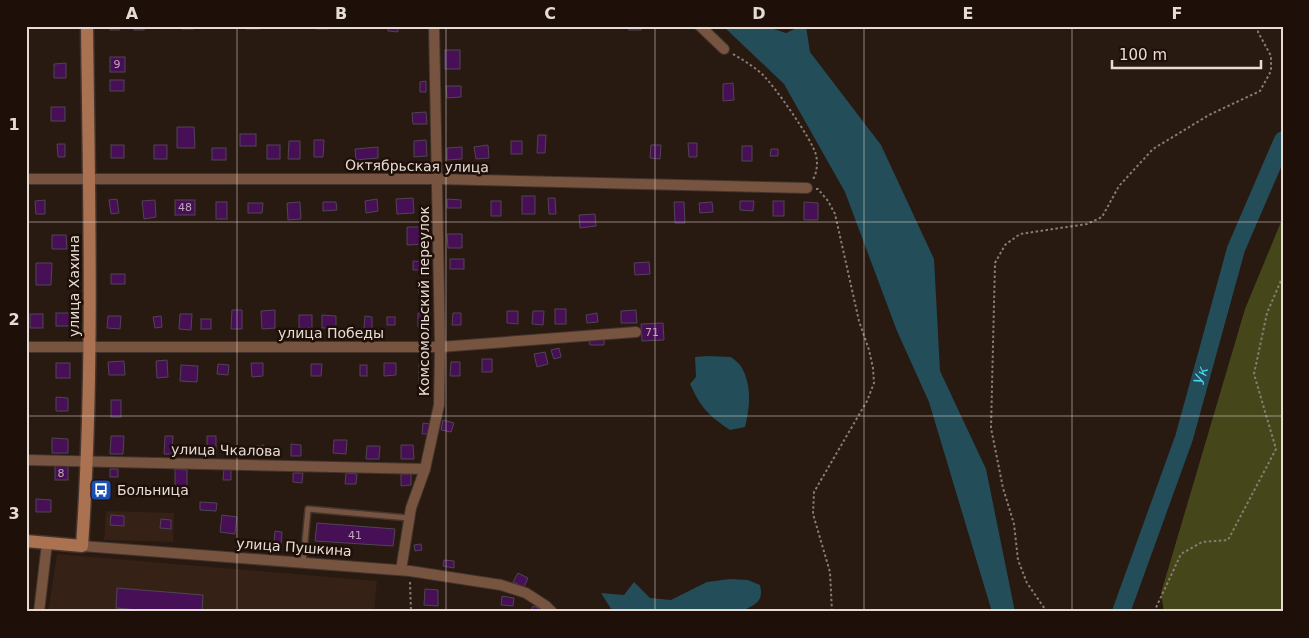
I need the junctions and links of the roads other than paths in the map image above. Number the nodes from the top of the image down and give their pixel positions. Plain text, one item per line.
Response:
1 (87, 26) edge
2 (434, 26) edge
3 (700, 26) edge
4 (724, 49) road end
5 (26, 179) edge
6 (88, 179) junction
7 (437, 180) junction
8 (807, 188) road end
9 (636, 332) dead end
10 (26, 347) edge
11 (89, 347) junction
12 (440, 347) junction
13 (26, 460) edge
14 (88, 461) junction
15 (425, 469) junction
16 (409, 518) junction
17 (26, 541) edge
18 (47, 543) junction
19 (82, 546) junction
20 (303, 563) junction
21 (405, 571) junction
22 (39, 612) edge
23 (552, 612) edge

1 - 6 street, улица Хахина
2 - 7 street, Комсомольский переулок
3 - 4 street
5 - 6 street, Октябрьская улица
6 - 7 street, Октябрьская улица
6 - 11 street, улица Хахина
7 - 8 street, Октябрьская улица
7 - 12 street, Комсомольский переулок
9 - 12 street, улица Победы
10 - 11 street, улица Победы
11 - 12 street, улица Победы
11 - 14 street, улица Хахина
12 - 15 street, Комсомольский переулок
13 - 14 street, улица Чкалова
14 - 15 street, улица Чкалова
14 - 19 street, улица Хахина
15 - 16 street, Комсомольский переулок
16 - 20 lane
16 - 21 street, Комсомольский переулок
17 - 18 street, улица Пушкина
18 - 19 street, улица Пушкина
18 - 22 street
19 - 20 street, улица Пушкина
20 - 21 street, улица Пушкина
21 - 23 street, улица Пушкина

